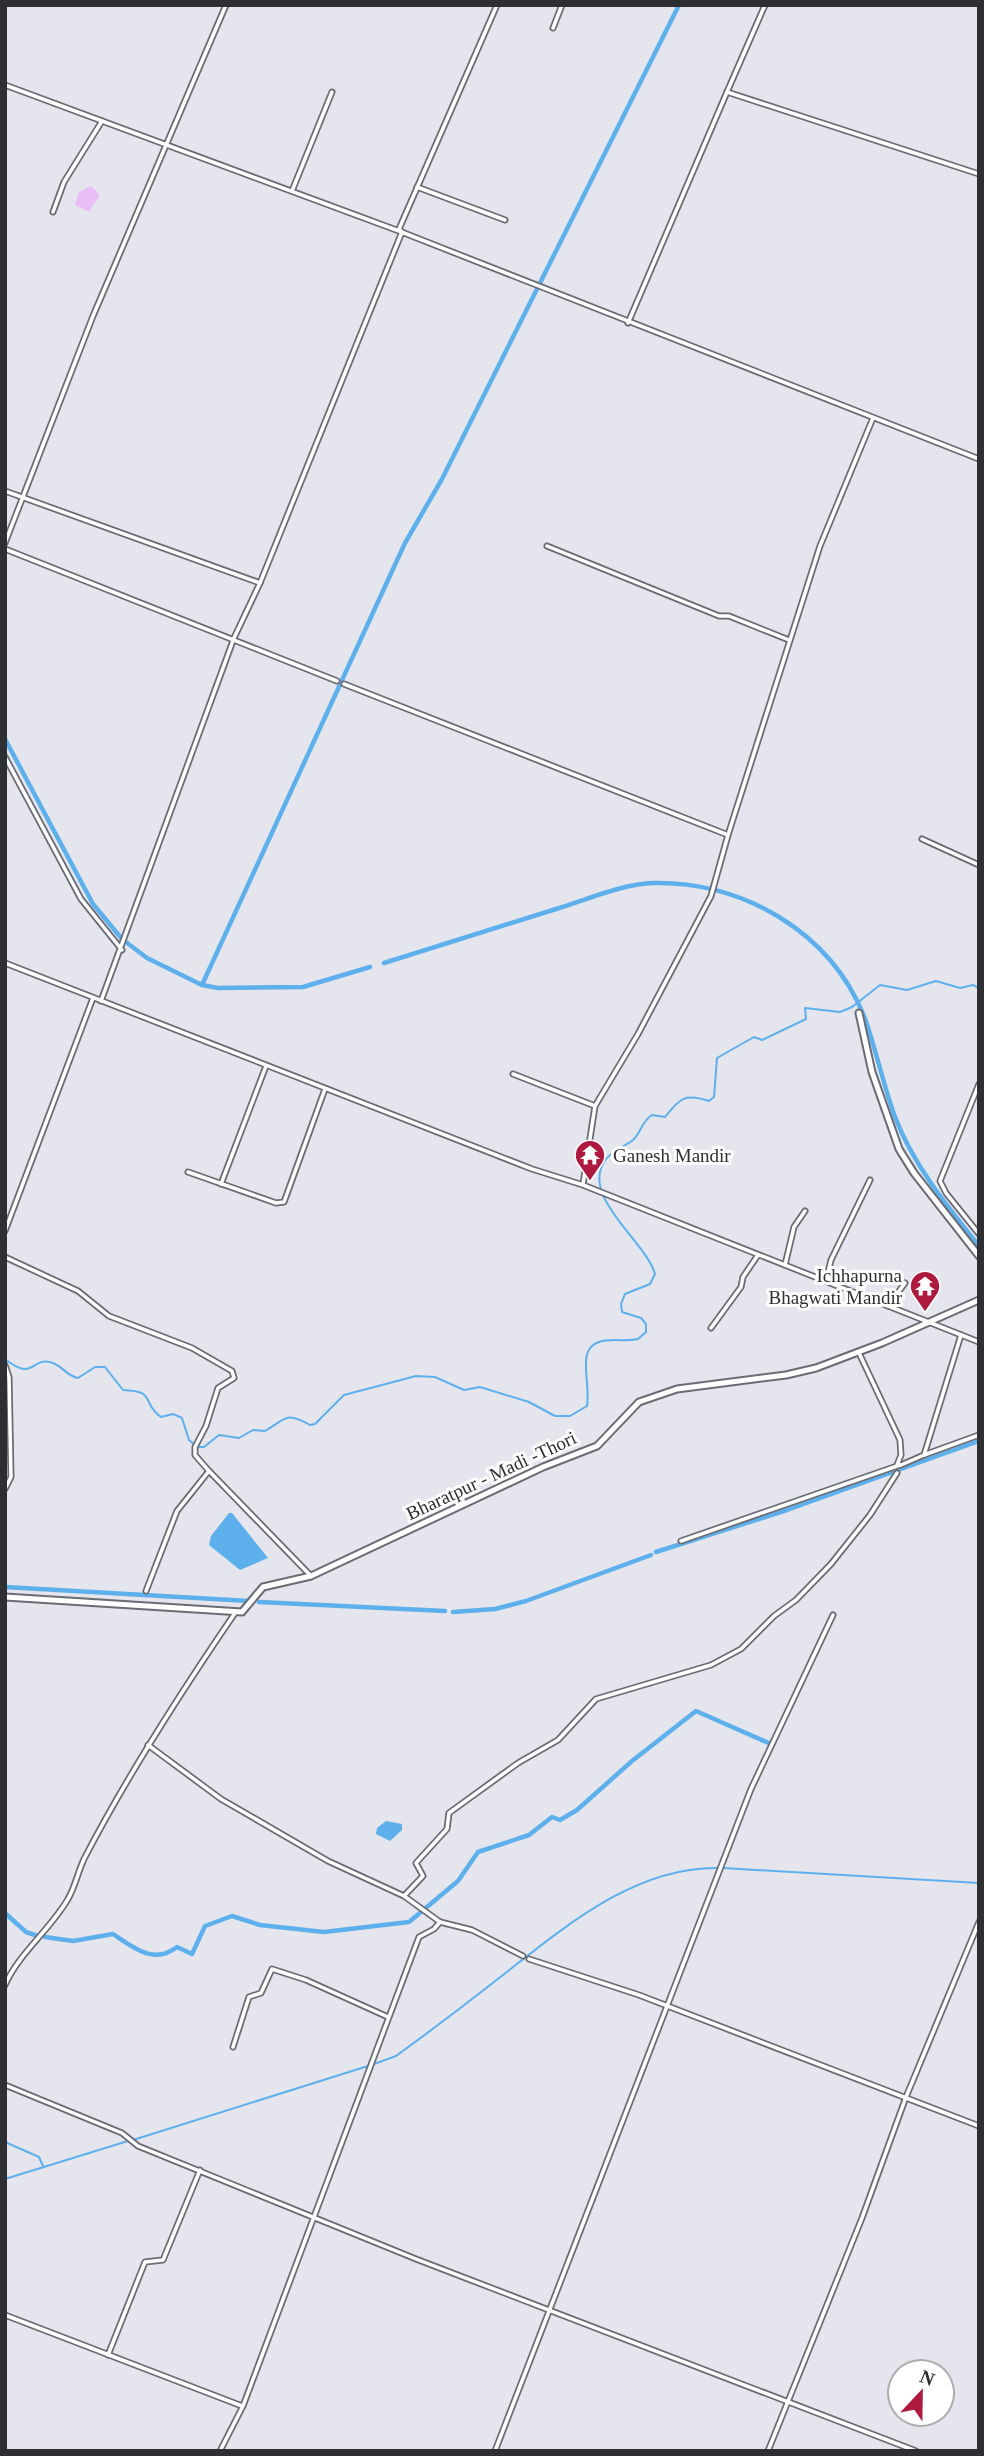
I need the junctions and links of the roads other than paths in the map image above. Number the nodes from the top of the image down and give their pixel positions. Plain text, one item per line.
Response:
1 (226, 5) edge
2 (497, 5) edge
3 (562, 5) edge
4 (765, 5) edge
5 (553, 28) dead end
6 (5, 85) edge
7 (332, 92) dead end
8 (727, 92) junction
9 (102, 121) junction
10 (167, 145) junction
11 (979, 174) edge
12 (417, 187) junction
13 (292, 191) junction
14 (53, 212) dead end
15 (505, 220) dead end
16 (402, 232) junction
17 (628, 323) junction
18 (873, 418) junction
19 (979, 460) edge
20 (5, 491) edge
21 (22, 497) junction
22 (5, 542) edge
23 (547, 546) dead end
24 (5, 549) edge
25 (260, 583) junction
26 (234, 638) junction
27 (789, 640) junction
28 (337, 681) dead end
29 (344, 684) dead end
30 (5, 757) edge
31 (728, 835) junction
32 (922, 839) dead end
33 (979, 865) edge
34 (123, 948) junction
35 (5, 963) edge
36 (93, 998) junction
37 (101, 1001) junction
38 (859, 1013) dead end
39 (266, 1066) junction
40 (513, 1074) dead end
41 (979, 1084) edge
42 (326, 1089) junction
43 (595, 1106) junction
44 (188, 1172) dead end
45 (870, 1180) dead end
46 (221, 1184) junction
47 (583, 1185) junction
48 (805, 1211) dead end
49 (5, 1231) edge
50 (979, 1234) edge
51 (758, 1255) junction
52 (979, 1256) edge
53 (5, 1257) edge
54 (785, 1265) junction
55 (826, 1281) junction
56 (905, 1283) dead end
57 (979, 1300) edge
58 (888, 1306) junction
59 (927, 1322) junction
60 (711, 1328) dead end
61 (961, 1335) junction
62 (979, 1342) edge
63 (859, 1353) junction
64 (5, 1365) edge
65 (979, 1435) edge
66 (924, 1455) junction
67 (900, 1465) junction
68 (209, 1471) junction
69 (897, 1473) dead end
70 (5, 1489) edge
71 (681, 1541) dead end
72 (311, 1577) junction
73 (146, 1591) dead end
74 (5, 1597) edge
75 (235, 1612) junction
76 (833, 1615) dead end
77 (148, 1745) junction
78 (404, 1896) junction
79 (440, 1922) junction
80 (979, 1922) edge
81 (523, 1955) dead end
82 (529, 1959) dead end
83 (5, 1985) edge
84 (667, 2007) junction
85 (388, 2017) junction
86 (233, 2047) dead end
87 (5, 2085) edge
88 (906, 2096) junction
89 (979, 2126) edge
90 (200, 2170) junction
91 (313, 2218) junction
92 (550, 2309) junction
93 (5, 2315) edge
94 (108, 2355) junction
95 (788, 2399) junction
96 (243, 2406) junction
97 (220, 2451) edge
98 (495, 2451) edge
99 (768, 2451) edge
100 (916, 2451) edge

1 - 10 street
2 - 12 street
3 - 5 street
4 - 8 street
6 - 9 street
7 - 13 street
8 - 11 street
8 - 17 street
9 - 10 street
9 - 14 street
10 - 13 street
10 - 21 street
12 - 15 street
12 - 16 street
13 - 16 street
16 - 17 street
16 - 25 street
17 - 18 street
18 - 19 street
18 - 27 street
20 - 21 street
21 - 22 street
21 - 25 street
23 - 27 street
24 - 26 street
25 - 26 street
26 - 28 street
26 - 34 street
27 - 31 street
29 - 31 street
30 - 34 street
31 - 43 street
32 - 33 street
34 - 37 street
35 - 36 street
36 - 37 street
36 - 49 street
37 - 39 street
38 - 52 main road
39 - 42 street
39 - 46 street
40 - 43 street
41 - 50 street
42 - 46 street
42 - 47 street
43 - 47 street
44 - 46 street
45 - 55 street
47 - 51 street
48 - 54 street
51 - 54 street
51 - 60 street
53 - 68 street
54 - 55 street
55 - 58 street
56 - 58 street
57 - 59 main road, Bharatpur - Madi -Thori
58 - 59 street
59 - 61 street
59 - 63 main road, Bharatpur - Madi -Thori
61 - 62 street
61 - 66 street
63 - 67 street
63 - 72 main road, Bharatpur - Madi -Thori
64 - 70 street
65 - 66 street
66 - 67 street
67 - 71 street
68 - 72 street
68 - 73 street
69 - 78 street
72 - 75 main road, Bharatpur - Madi -Thori
74 - 75 main road
75 - 77 street
76 - 84 street
77 - 78 street
77 - 83 street
78 - 79 street
79 - 81 street
79 - 85 street
80 - 88 street
82 - 84 street
84 - 88 street
84 - 92 street
85 - 86 street
85 - 91 street
87 - 90 street
88 - 89 street
88 - 95 street
90 - 91 street
90 - 94 street
91 - 92 street
91 - 96 street
92 - 95 street
92 - 98 street
93 - 94 street
94 - 96 street
95 - 99 street
95 - 100 street
96 - 97 street

